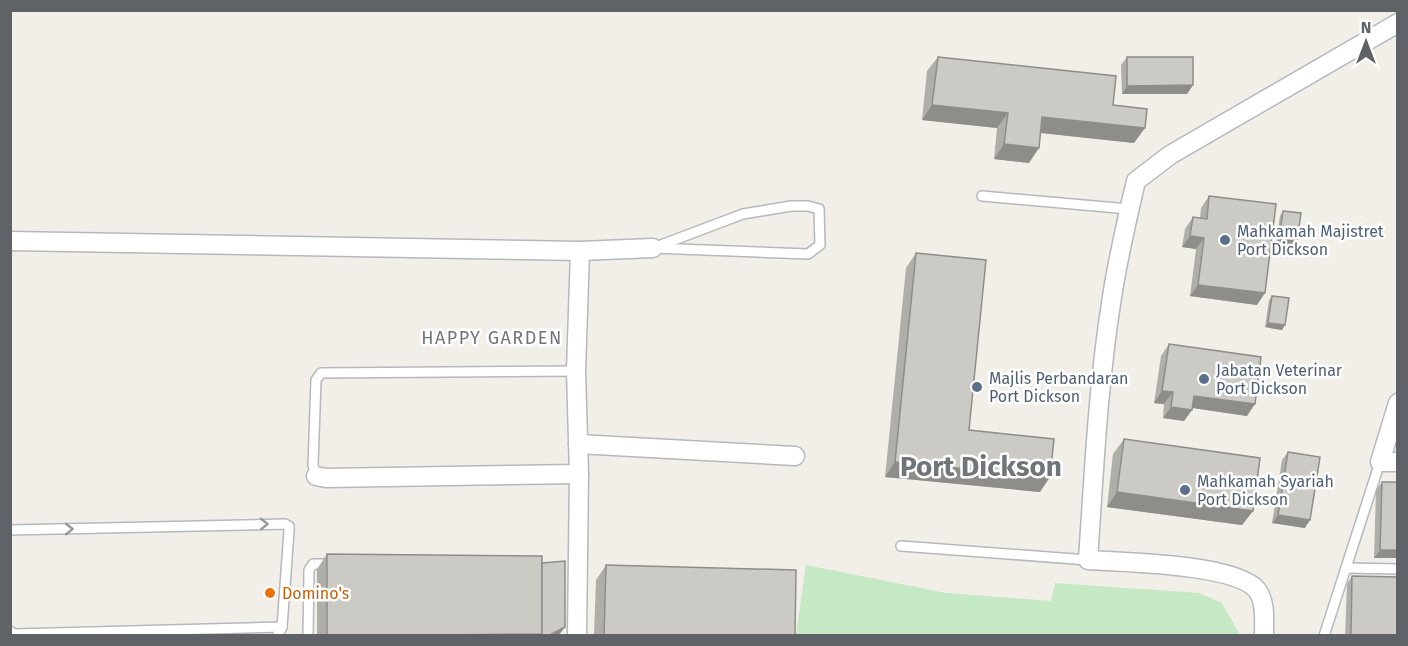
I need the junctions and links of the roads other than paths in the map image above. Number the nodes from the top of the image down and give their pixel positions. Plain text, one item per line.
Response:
1 (1398, 24) edge
2 (982, 196) dead end
3 (1129, 209) junction
4 (10, 241) edge
5 (653, 248) junction
6 (580, 251) junction
7 (576, 372) junction
8 (1398, 403) edge
9 (578, 444) junction
10 (795, 456) dead end
11 (1389, 462) edge
12 (579, 474) junction
13 (316, 476) joint
14 (10, 530) edge
15 (901, 546) dead end
16 (1088, 560) junction
17 (337, 564) edge
18 (1346, 568) junction
19 (1398, 569) edge
20 (10, 631) edge
21 (279, 631) edge
22 (308, 636) edge
23 (577, 636) edge
24 (1264, 636) edge
25 (1324, 636) edge

1 - 3 street
2 - 3 lane
3 - 16 street
4 - 6 street
5 - 5 lane
5 - 6 street
6 - 7 street
7 - 9 street
7 - 13 lane
8 - 11 street
9 - 10 street
9 - 12 street
11 - 18 lane
12 - 13 street
12 - 23 street
14 -> 21 lane
15 - 16 lane
16 - 24 street
17 - 22 lane
18 - 19 lane
18 - 25 lane
20 - 21 lane

